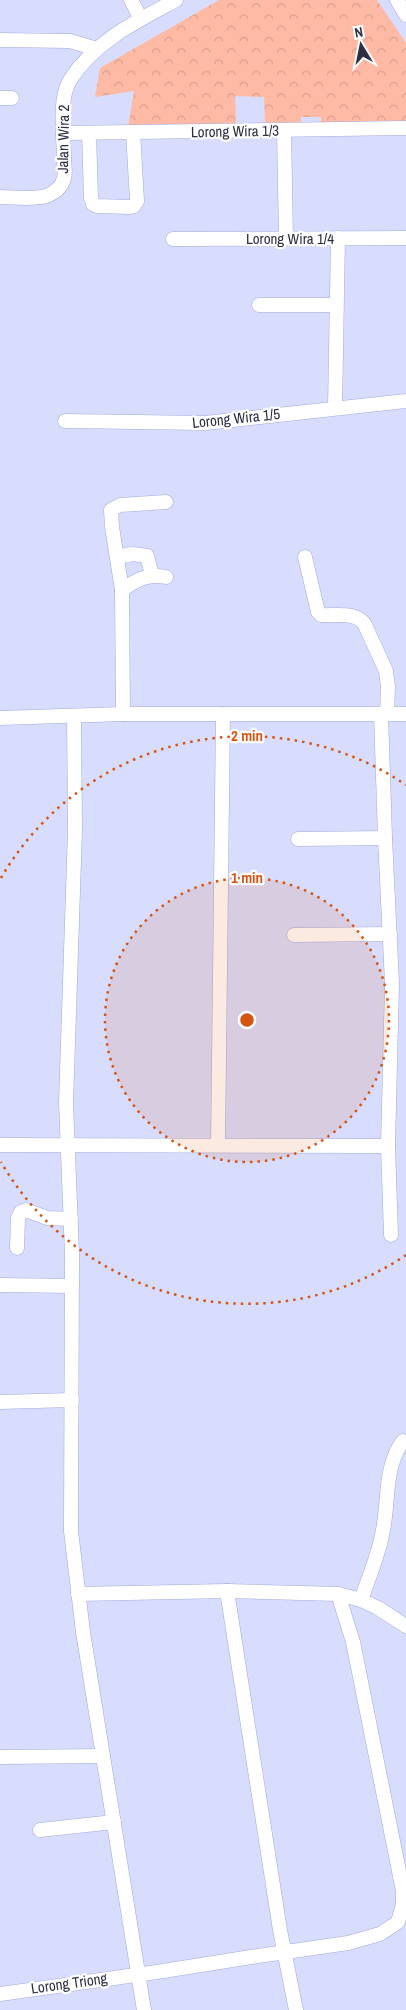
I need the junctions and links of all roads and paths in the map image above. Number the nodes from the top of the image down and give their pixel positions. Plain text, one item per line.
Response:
1 (131, 0) edge
2 (176, 0) edge
3 (141, 19) junction
4 (0, 40) edge
5 (97, 49) junction
6 (406, 128) edge
7 (284, 130) junction
8 (133, 132) junction
9 (64, 133) junction
10 (89, 133) junction
11 (0, 197) edge
12 (286, 238) junction
13 (338, 238) junction
14 (406, 238) edge
15 (173, 239) dead end
16 (336, 304) junction
17 (259, 305) dead end
18 (406, 401) edge
19 (335, 408) junction
20 (65, 421) dead end
21 (166, 502) dead end
22 (117, 557) junction
23 (305, 557) dead end
24 (152, 575) junction
25 (166, 577) dead end
26 (122, 590) junction
27 (123, 714) junction
28 (223, 714) junction
29 (384, 714) junction
30 (406, 714) edge
31 (74, 716) junction
32 (0, 718) edge
33 (385, 838) junction
34 (298, 839) dead end
35 (390, 934) junction
36 (294, 935) dead end
37 (399, 1006) edge
38 (0, 1145) edge
39 (218, 1145) junction
40 (67, 1146) junction
41 (388, 1146) junction
42 (71, 1219) junction
43 (391, 1235) dead end
44 (17, 1248) dead end
45 (0, 1286) edge
46 (72, 1286) junction
47 (72, 1400) junction
48 (0, 1402) edge
49 (403, 1441) dead end
50 (227, 1591) junction
51 (78, 1594) junction
52 (338, 1594) junction
53 (361, 1600) junction
54 (406, 1626) edge
55 (103, 1756) junction
56 (0, 1757) edge
57 (114, 1822) junction
58 (40, 1830) dead end
59 (285, 1952) junction
60 (138, 1975) junction
61 (0, 1994) edge
62 (144, 2010) edge
63 (296, 2010) edge

1 - 3 street
2 - 3 street, Jalan Wira 2
3 - 5 street, Jalan Wira 2
4 - 5 street
5 - 9 street, Jalan Wira 2
6 - 7 street, Lorong Wira 1/3
7 - 8 street, Lorong Wira 1/3
7 - 12 street
8 - 10 street, Lorong Wira 1/3
8 - 10 street
9 - 10 street, Lorong Wira 1/3
9 - 11 street, Jalan Wira 2
12 - 13 street, Lorong Wira 1/4
12 - 15 street, Lorong Wira 1/4
13 - 14 street, Lorong Wira 1/4
13 - 16 street
16 - 17 street
16 - 19 street
18 - 19 street, Lorong Wira 1/5
19 - 20 street, Lorong Wira 1/5
21 - 22 street
22 - 24 street
22 - 26 street
23 - 29 street
24 - 25 street
24 - 26 street
26 - 27 street
27 - 28 street
27 - 31 street
28 - 29 street
28 - 39 street
29 - 30 street
29 - 33 street
31 - 32 street
31 - 40 street
33 - 34 street
33 - 35 street
35 - 36 street
35 - 37 street
37 - 41 street
38 - 40 street
39 - 40 street
39 - 41 street
40 - 42 street
41 - 43 street
42 - 44 street
42 - 46 street
45 - 46 street
46 - 47 street
47 - 48 street
47 - 51 street
49 - 53 street
50 - 51 street
50 - 52 street
50 - 59 street
51 - 55 street
52 - 53 street
52 - 59 street, Lorong Triong
53 - 54 street
55 - 56 street
55 - 57 street
57 - 58 street
57 - 60 street
59 - 60 street, Lorong Triong
59 - 63 street
60 - 61 street, Lorong Triong
60 - 62 street

